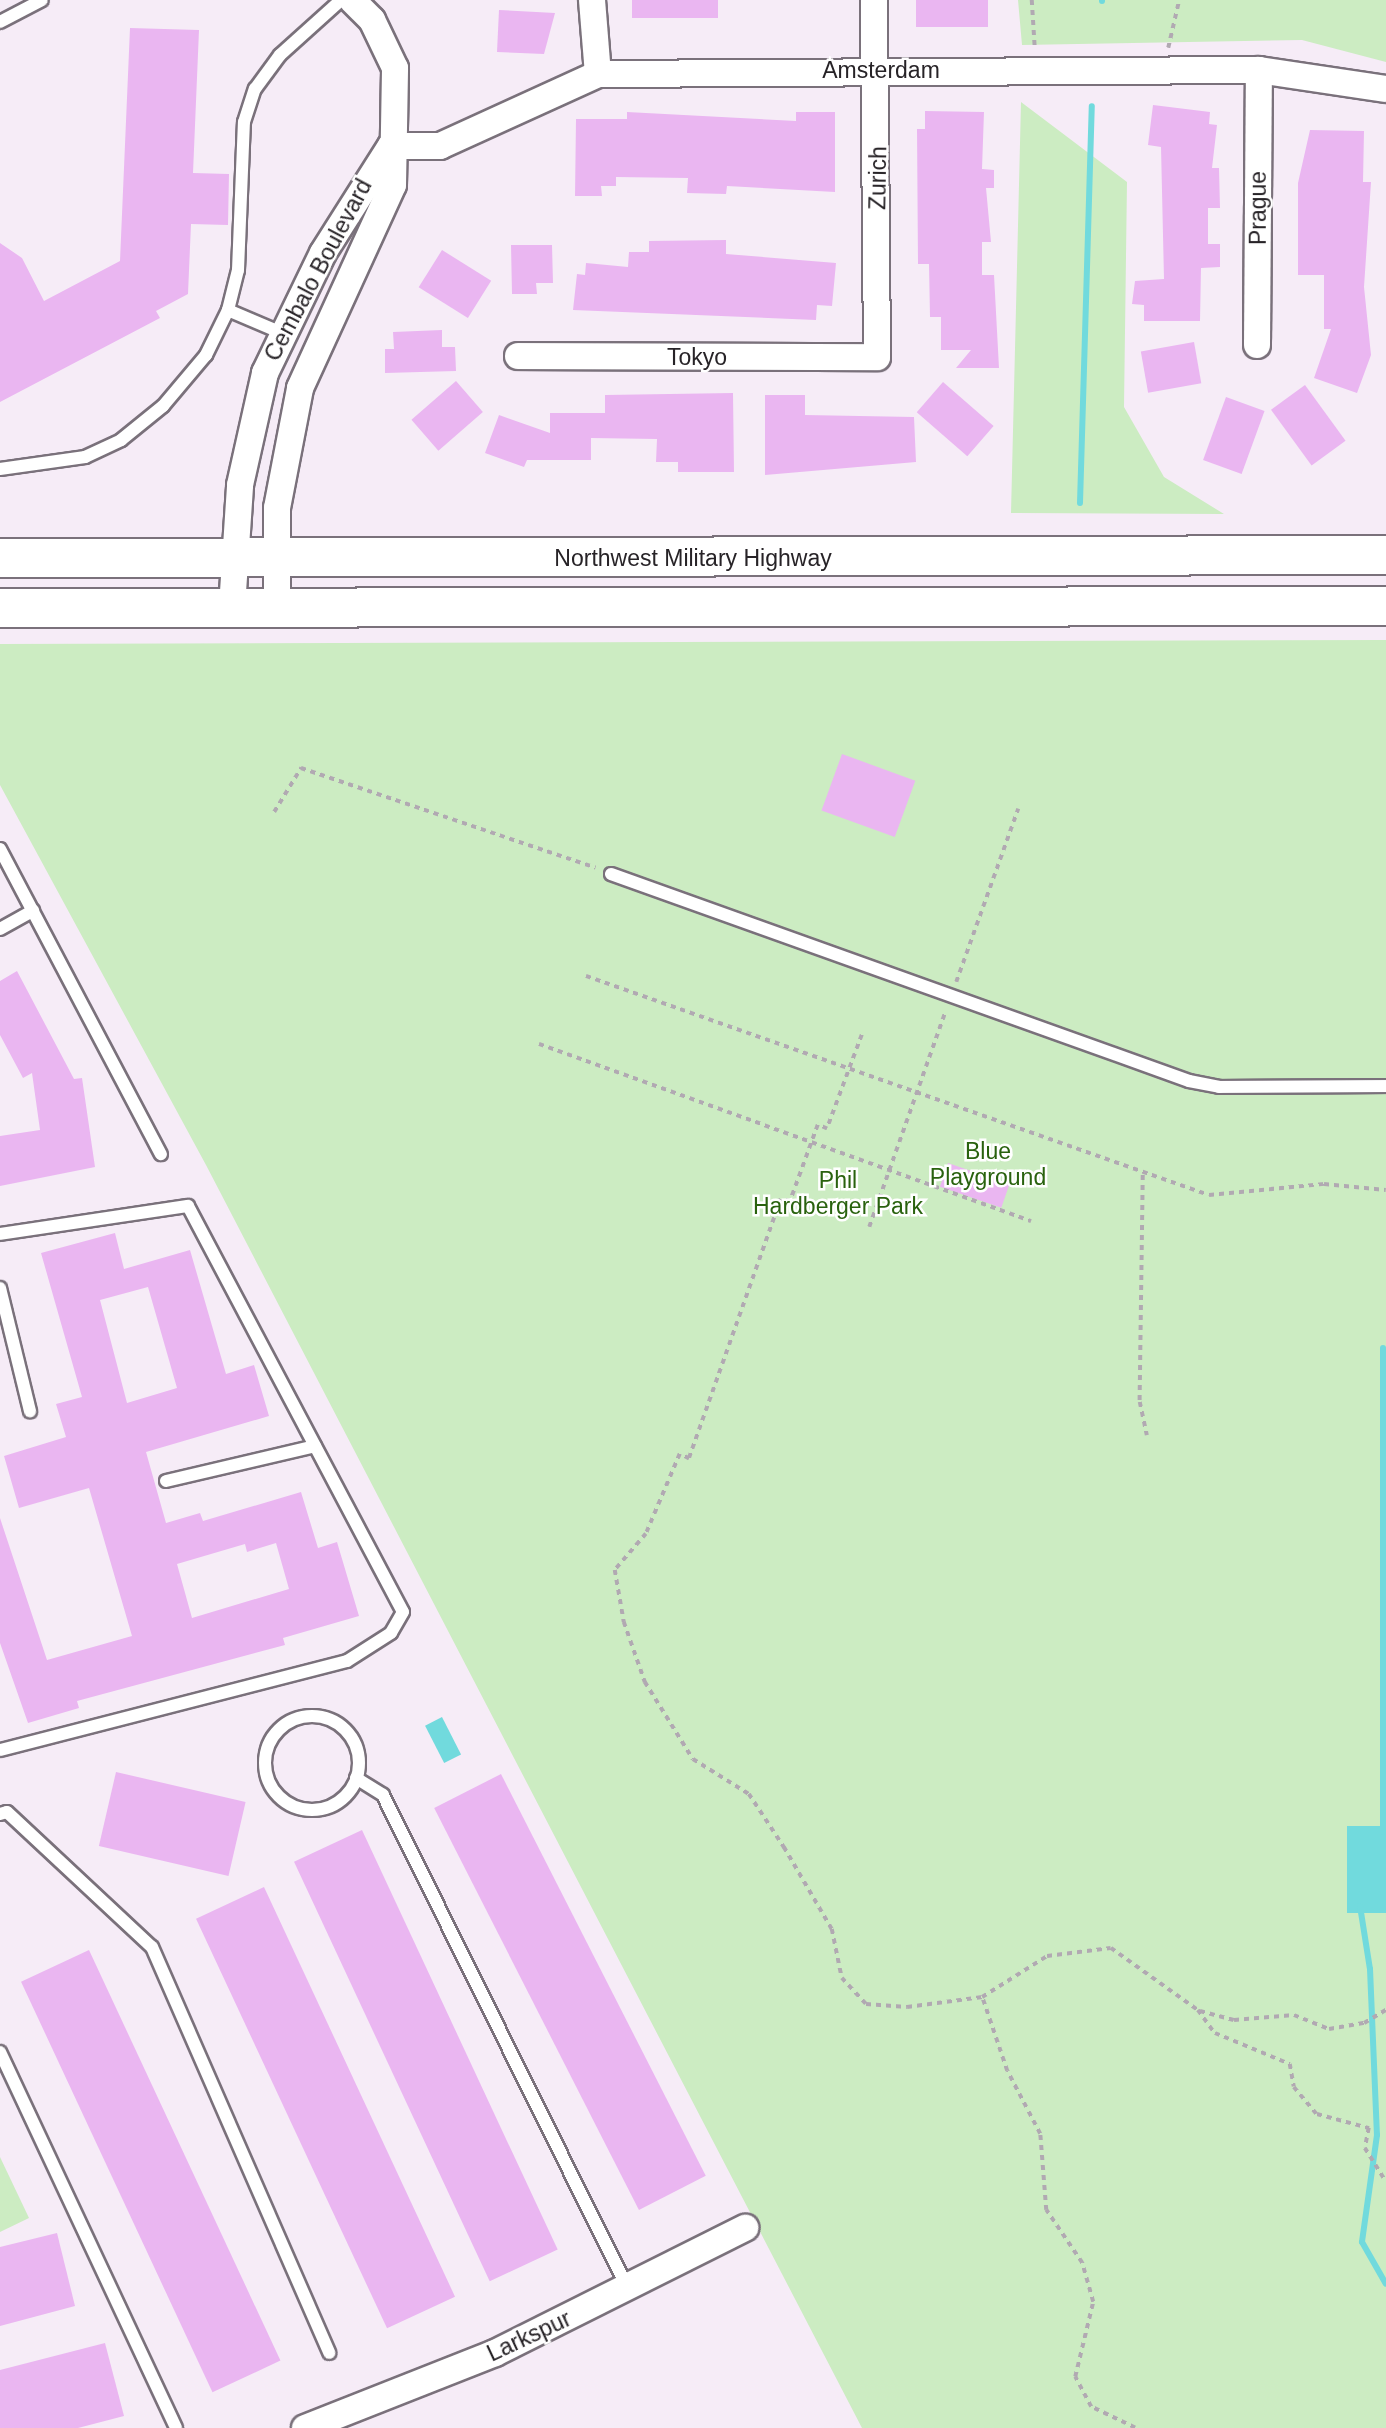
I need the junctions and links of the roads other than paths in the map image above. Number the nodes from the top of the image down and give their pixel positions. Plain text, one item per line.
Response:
1 (42, 0) edge
2 (341, 0) edge
3 (352, 0) edge
4 (592, 0) edge
5 (874, 0) edge
6 (0, 22) edge
7 (879, 70) junction
8 (1259, 70) junction
9 (598, 74) junction
10 (1386, 89) edge
11 (391, 146) junction
12 (228, 310) junction
13 (282, 333) junction
14 (1258, 345) dead end
15 (316, 347) junction
16 (518, 356) dead end
17 (877, 357) joint
18 (0, 469) edge
19 (1386, 555) edge
20 (233, 557) junction
21 (278, 557) junction
22 (0, 558) edge
23 (1386, 606) edge
24 (232, 607) junction
25 (0, 608) edge
26 (277, 608) junction
27 (0, 849) edge
28 (611, 874) road end
29 (33, 911) junction
30 (0, 929) edge
31 (1386, 1086) edge
32 (161, 1154) dead end
33 (0, 1234) edge
34 (0, 1288) edge
35 (30, 1411) dead end
36 (315, 1446) junction
37 (166, 1480) dead end
38 (0, 1750) edge
39 (356, 1778) junction
40 (0, 1814) edge
41 (0, 2052) edge
42 (745, 2228) dead end
43 (628, 2289) junction
44 (329, 2353) dead end
45 (176, 2428) edge
46 (305, 2428) edge

1 - 6 lane
2 - 12 lane
3 - 11 street, Cembalo Boulevard
4 - 9 street
5 - 7 street, Zurich
7 - 8 street, Amsterdam
7 - 9 street, Amsterdam
7 - 17 street, Zurich
8 - 10 street, Amsterdam
8 - 14 street, Prague
9 - 11 street, Amsterdam
11 - 13 street, Cembalo Boulevard
11 - 15 street, Cembalo Boulevard
12 - 13 lane
12 - 18 lane
13 - 15 street
13 - 20 street, Cembalo Boulevard
15 - 21 street, Cembalo Boulevard
16 - 17 street, Tokyo
19 - 21 main road, Northwest Military Highway
20 - 21 main road, Northwest Military Highway
20 - 22 main road, Northwest Military Highway
20 - 24 street, Cembalo Boulevard
21 - 26 street, Cembalo Boulevard
23 - 26 main road
24 - 25 main road
24 - 26 main road
27 - 29 lane
28 - 31 lane
29 - 30 lane
29 - 32 lane
33 - 36 lane
34 - 35 lane
36 - 37 lane
36 - 38 lane
39 - 39 lane
39 - 43 lane
40 - 44 lane
41 - 45 lane
42 - 43 street, Larkspur
43 - 46 street, Larkspur

